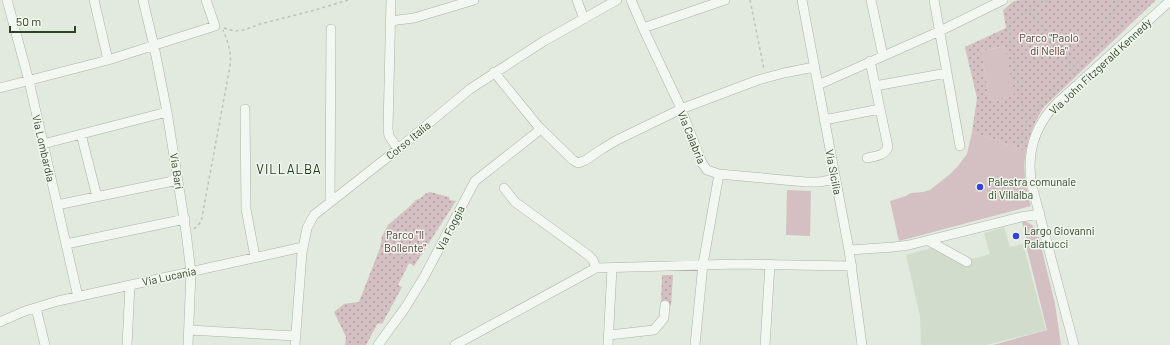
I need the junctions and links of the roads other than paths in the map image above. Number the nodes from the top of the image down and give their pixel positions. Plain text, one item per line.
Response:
1 (7, 0) edge
2 (94, 0) edge
3 (143, 0) edge
4 (206, 0) edge
5 (391, 0) edge
6 (474, 0) edge
7 (577, 0) edge
8 (617, 0) edge
9 (631, 0) edge
10 (724, 0) edge
11 (802, 0) edge
12 (871, 0) edge
13 (934, 0) edge
14 (1003, 0) edge
15 (1170, 1) edge
16 (584, 19) junction
17 (390, 21) junction
18 (331, 28) dead end
19 (643, 28) junction
20 (940, 31) junction
21 (154, 46) junction
22 (883, 56) junction
23 (108, 60) junction
24 (870, 61) junction
25 (814, 67) junction
26 (494, 72) junction
27 (947, 73) junction
28 (29, 81) junction
29 (818, 85) junction
30 (875, 86) junction
31 (0, 88) edge
32 (245, 109) dead end
33 (681, 109) junction
34 (880, 109) junction
35 (167, 112) junction
36 (824, 120) junction
37 (541, 129) junction
38 (81, 134) junction
39 (43, 144) junction
40 (960, 146) dead end
41 (398, 149) junction
42 (867, 158) dead end
43 (719, 174) junction
44 (836, 179) junction
45 (178, 180) junction
46 (504, 188) dead end
47 (97, 197) junction
48 (330, 202) junction
49 (57, 205) junction
50 (1040, 214) junction
51 (184, 219) junction
52 (929, 241) junction
53 (66, 244) junction
54 (303, 247) junction
55 (849, 250) junction
56 (255, 258) junction
57 (967, 262) dead end
58 (704, 264) junction
59 (770, 264) junction
60 (852, 266) junction
61 (596, 268) junction
62 (612, 268) junction
63 (191, 272) junction
64 (130, 285) junction
65 (78, 297) junction
66 (665, 306) dead end
67 (36, 308) junction
68 (0, 322) edge
69 (189, 330) junction
70 (609, 335) junction
71 (296, 341) edge
72 (45, 345) edge
73 (127, 345) edge
74 (188, 345) edge
75 (378, 345) edge
76 (455, 345) edge
77 (608, 345) edge
78 (696, 345) edge
79 (765, 345) edge
80 (862, 345) edge
81 (1074, 345) edge

1 - 28 street, Via Lombardia
2 - 23 street
3 - 21 street, Via Bari
4 - 21 street
5 - 17 street
6 - 17 street
7 - 16 street
8 - 16 street, Corso Italia
9 - 19 street, Via Calabria
10 - 19 street
11 - 25 street, Via Sicilia
12 - 22 street
13 - 20 street
14 - 20 street
15 - 50 street, Via John Fitzgerald Kennedy
16 - 26 street, Corso Italia
17 - 41 street
18 - 48 street
19 - 33 street, Via Calabria
20 - 22 street
20 - 27 street
21 - 23 street
21 - 35 street, Via Bari
22 - 24 street
23 - 28 street
24 - 29 street
24 - 30 street
25 - 29 street, Via Sicilia
25 - 33 street
26 - 37 street
26 - 41 street, Corso Italia
27 - 30 street
27 - 40 street
28 - 31 street
28 - 39 street, Via Lombardia
29 - 36 street, Via Sicilia
30 - 34 street
32 - 56 street
33 - 37 street
33 - 43 street, Via Calabria
34 - 36 street
34 - 42 street
35 - 38 street
35 - 45 street, Via Bari
36 - 44 street, Via Sicilia
37 - 75 street, Via Foggia
38 - 39 street
38 - 47 street
39 - 49 street, Via Lombardia
41 - 48 street, Corso Italia
43 - 44 street
43 - 58 street
44 - 55 street, Via Sicilia
45 - 47 street
45 - 51 street, Via Bari
46 - 61 street
47 - 49 street
48 - 54 street, Corso Italia
49 - 53 street, Via Lombardia
50 - 52 street
50 - 81 street, Via John Fitzgerald Kennedy
51 - 53 street
51 - 63 street, Via Bari
52 - 55 street
52 - 57 street
53 - 65 street, Via Lombardia
54 - 56 street, Via Lucania
54 - 71 street, Corso Italia
55 - 60 street, Via Sicilia
56 - 63 street, Via Lucania
58 - 59 street
58 - 62 street
58 - 78 street
59 - 60 street
59 - 79 street
60 - 80 street, Via Sicilia
61 - 62 street
61 - 76 street
62 - 70 street
63 - 64 street, Via Lucania
63 - 69 street, Via Bari
64 - 65 street, Via Lucania
64 - 73 street
65 - 67 street, Via Lucania
66 - 70 street
67 - 68 street, Via Lucania
67 - 72 street
69 - 71 street
69 - 74 street, Via Bari
70 - 77 street

